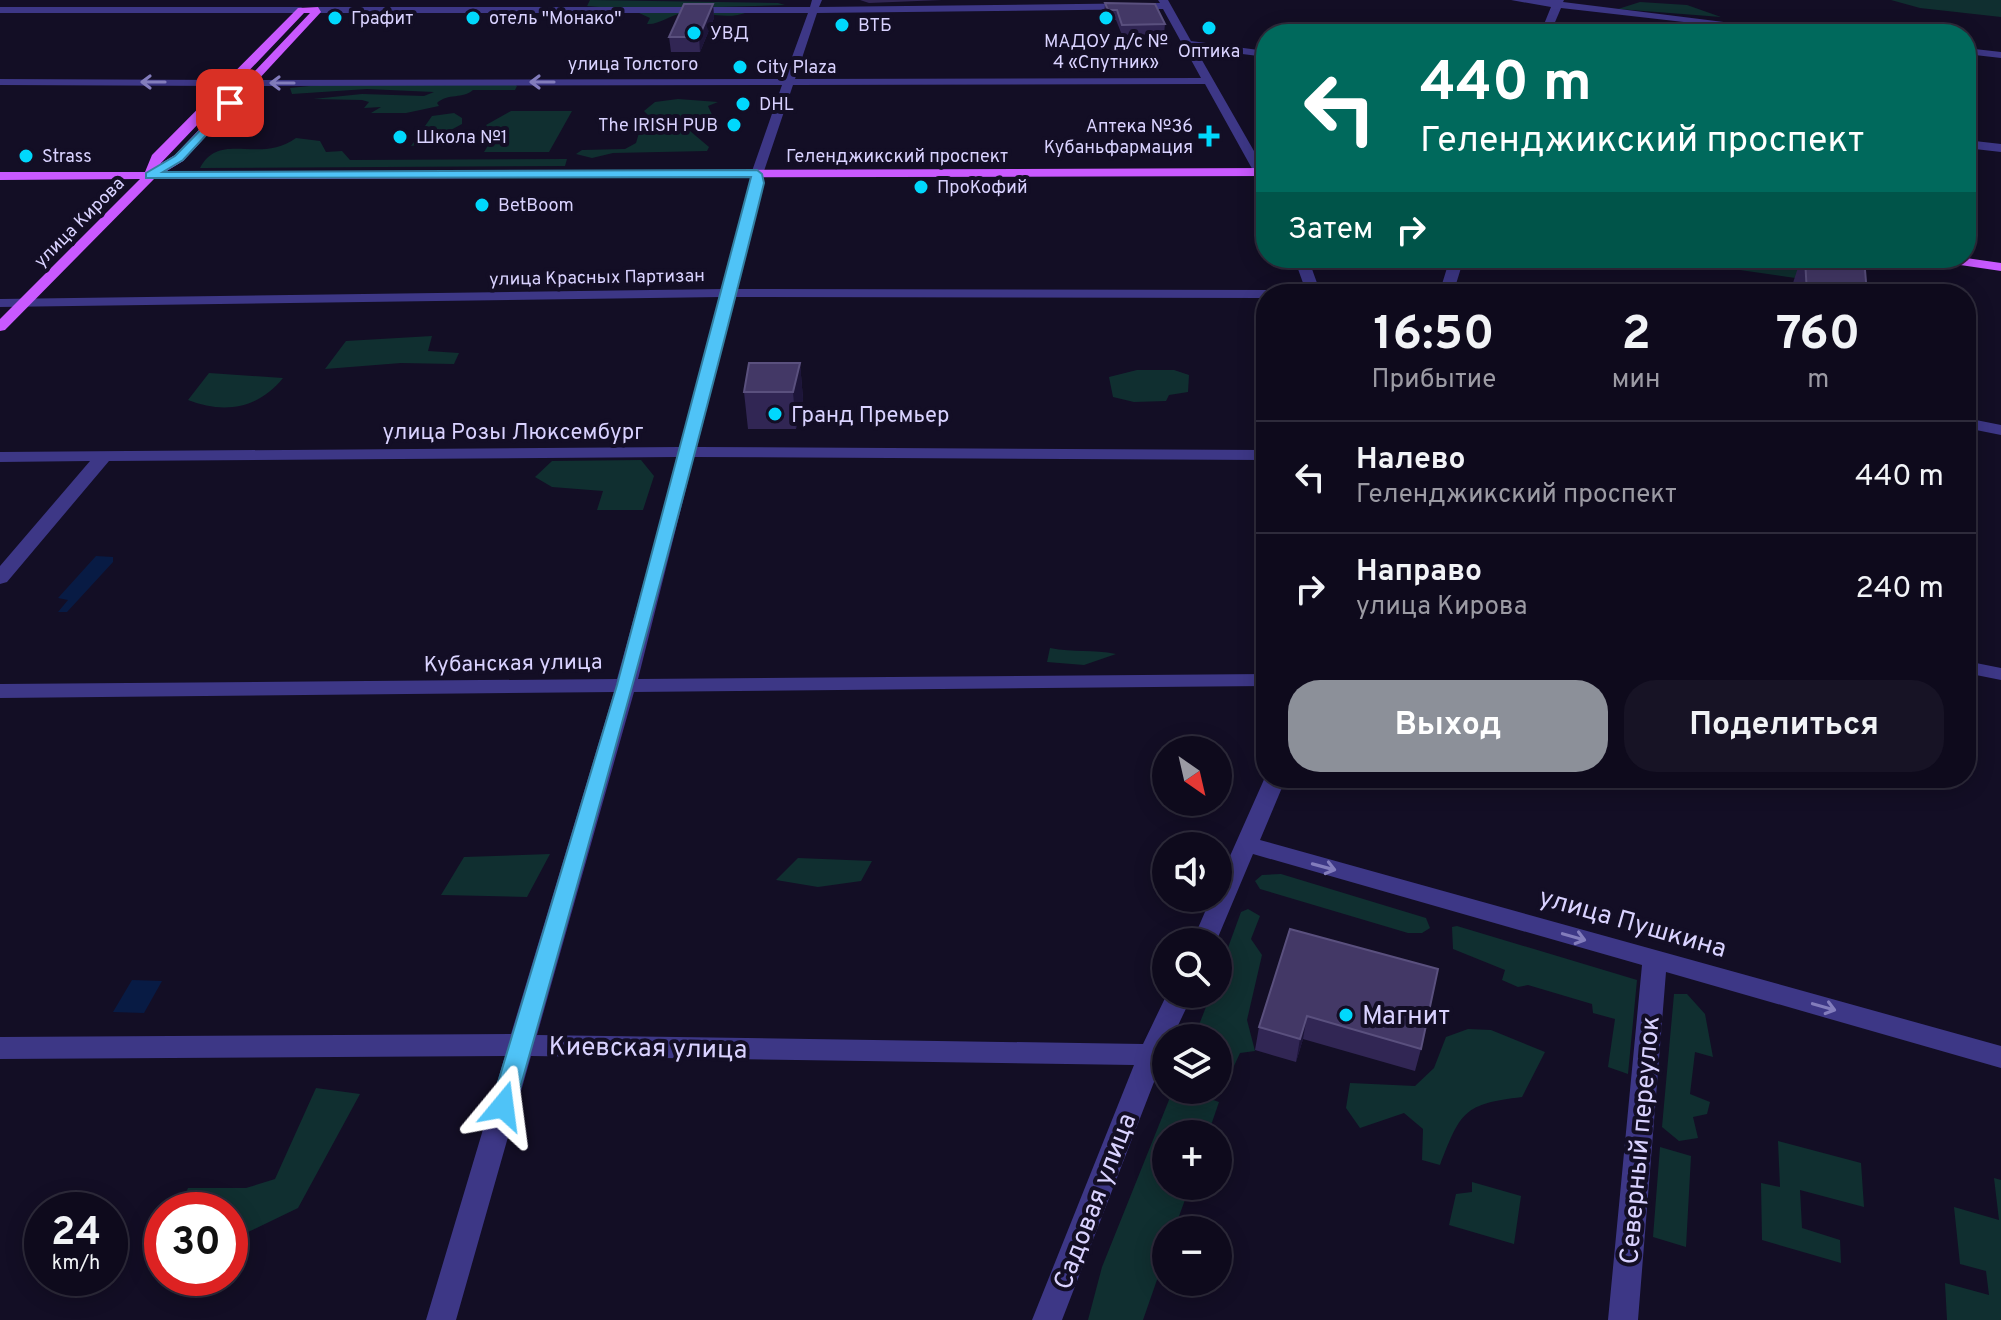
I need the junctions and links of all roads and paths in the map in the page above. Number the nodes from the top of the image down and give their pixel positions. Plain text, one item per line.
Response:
1 (15, 0) edge
2 (165, 0) edge
3 (1516, 0) edge
4 (1558, 2) edge
5 (815, 4) edge
6 (1161, 4) edge
7 (313, 7) edge
8 (0, 8) edge
9 (149, 9) junction
10 (1549, 24) edge
11 (1735, 24) edge
12 (1189, 44) junction
13 (1976, 52) edge
14 (1256, 53) edge
15 (2001, 55) edge
16 (1209, 81) junction
17 (0, 82) edge
18 (788, 82) junction
19 (231, 83) junction
20 (249, 83) junction
21 (1976, 145) edge
22 (2001, 148) edge
23 (1256, 162) edge
24 (757, 174) junction
25 (0, 176) edge
26 (150, 176) junction
27 (1256, 176) edge
28 (1976, 263) edge
29 (2001, 267) edge
30 (730, 294) junction
31 (1256, 294) edge
32 (0, 303) edge
33 (23, 303) junction
34 (0, 327) edge
35 (1976, 425) edge
36 (2001, 430) edge
37 (686, 452) junction
38 (1256, 455) edge
39 (104, 456) junction
40 (0, 457) edge
41 (0, 578) edge
42 (1976, 669) edge
43 (2001, 674) edge
44 (1256, 680) edge
45 (626, 685) junction
46 (0, 691) edge
47 (1271, 788) edge
48 (1249, 845) junction
49 (1210, 928) edge
50 (1655, 959) junction
51 (1173, 1008) edge
52 (520, 1045) junction
53 (0, 1048) edge
54 (1151, 1055) junction
55 (2001, 1057) edge
56 (441, 1320) edge
57 (1047, 1320) edge
58 (1623, 1320) edge

1 - 8 street
2 - 9 street
3 - 4 street
4 - 10 street
4 - 11 street
5 - 6 street
5 - 7 street
5 - 18 street
6 - 12 street
7 - 9 street
7 - 19 main road, улица Кирова
7 - 20 main road, улица Кирова
8 - 9 street
12 - 14 street
12 - 16 street
13 - 15 street
16 - 18 street, улица Толстого
16 - 23 street
19 -> 17 street
18 -> 20 street, улица Толстого
18 - 24 street
19 - 26 main road, улица Кирова
20 - 26 main road, улица Кирова
21 - 22 street
24 - 26 main road, Геленджикский проспект
24 - 27 main road, Геленджикский проспект
24 - 30 street
25 - 26 main road, Геленджикский проспект
26 - 33 main road, улица Кирова
28 - 29 main road
30 - 31 street, улица Красных Партизан
30 - 33 street, улица Красных Партизан
30 - 37 street
32 - 33 street, улица Красных Партизан
33 - 34 main road, улица Кирова
35 - 36 street
37 - 38 street, улица Розы Люксембург
37 - 39 street, улица Розы Люксембург
37 - 45 street
39 - 40 street, улица Розы Люксембург
39 - 41 street
42 - 43 street
44 - 45 street, Кубанская улица
45 - 46 street, Кубанская улица
45 - 52 street
47 - 48 street
48 - 49 street
48 -> 50 street, улица Пушкина
50 -> 55 street, улица Пушкина
50 - 58 street, Северный переулок
51 - 54 street, Садовая улица
52 - 53 street, Киевская улица
52 - 54 street, Киевская улица
52 - 56 street
54 - 57 street, Садовая улица

